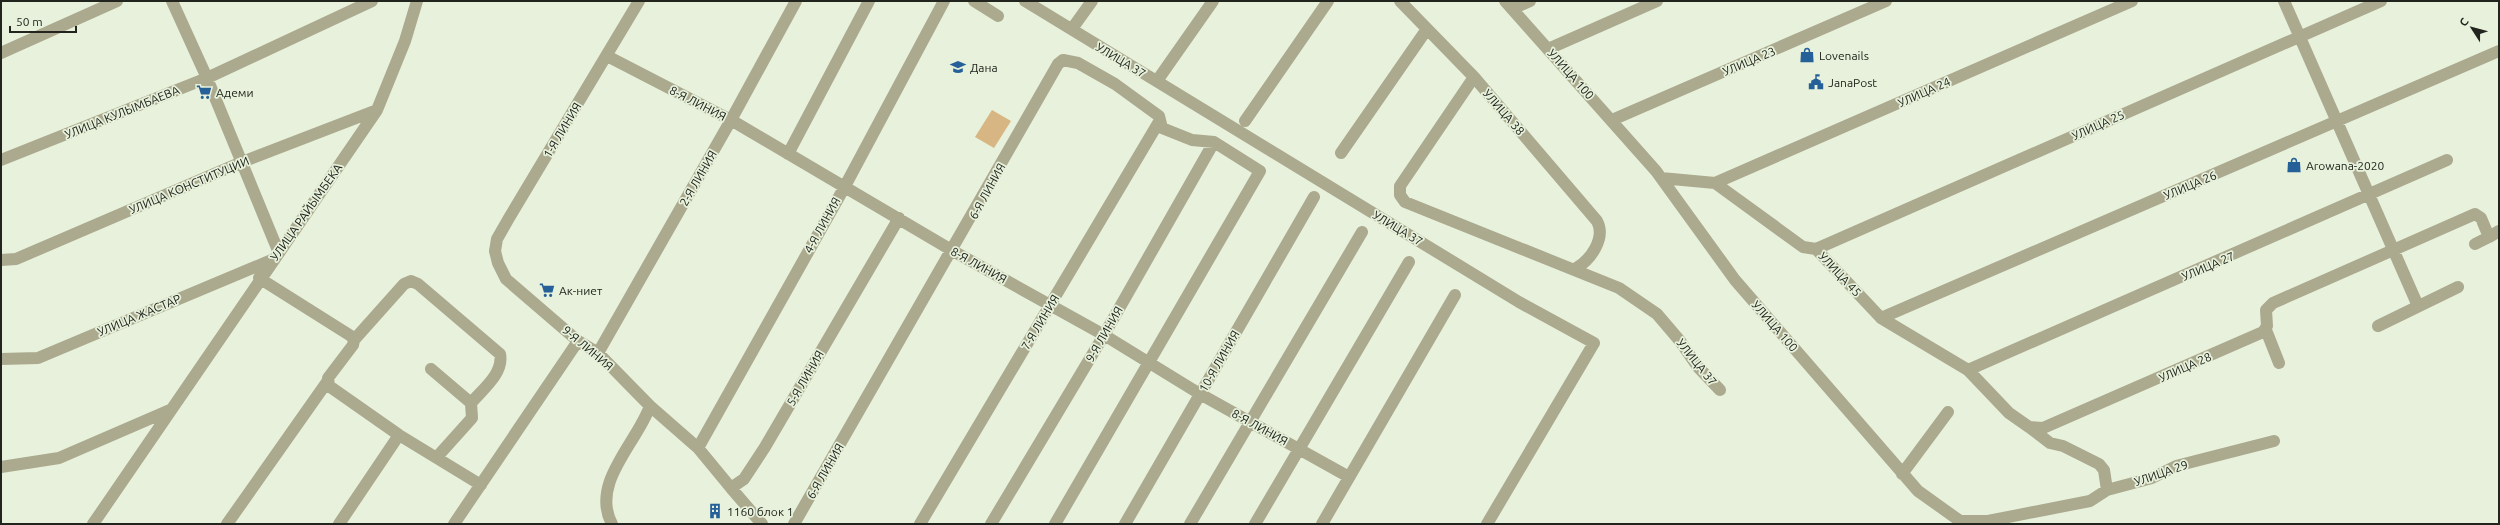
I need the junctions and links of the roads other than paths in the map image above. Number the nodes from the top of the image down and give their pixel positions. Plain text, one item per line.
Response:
1 (117, 1) edge
2 (172, 1) edge
3 (372, 1) edge
4 (417, 1) edge
5 (639, 1) edge
6 (796, 1) edge
7 (869, 1) edge
8 (944, 1) edge
9 (974, 1) edge
10 (1025, 1) edge
11 (1092, 1) edge
12 (1213, 1) edge
13 (1328, 1) edge
14 (1400, 1) edge
15 (1530, 1) edge
16 (1657, 1) edge
17 (1886, 1) edge
18 (2132, 1) edge
19 (2284, 1) edge
20 (2381, 1) edge
21 (1509, 5) edge
22 (2109, 6) edge
23 (998, 16) dead end
24 (1074, 26) dead end
25 (1427, 29) junction
26 (2299, 37) junction
27 (1548, 49) junction
28 (2499, 52) edge
29 (1, 53) edge
30 (607, 56) junction
31 (1474, 77) junction
32 (207, 78) junction
33 (1159, 78) dead end
34 (377, 110) junction
35 (731, 120) junction
36 (1160, 120) junction
37 (1612, 120) junction
38 (1245, 121) dead end
39 (2337, 121) junction
40 (1214, 142) junction
41 (1341, 152) dead end
42 (788, 154) junction
43 (1, 160) edge
44 (2447, 160) dead end
45 (242, 162) junction
46 (1662, 178) junction
47 (1715, 183) junction
48 (844, 188) junction
49 (2369, 196) junction
50 (1314, 197) dead end
51 (899, 218) junction
52 (1362, 232) dead end
53 (2494, 234) edge
54 (2475, 244) dead end
55 (1816, 249) junction
56 (2393, 250) junction
57 (953, 251) junction
58 (277, 256) junction
59 (1, 260) edge
60 (1409, 262) dead end
61 (498, 263) joint
62 (1575, 270) junction
63 (259, 278) junction
64 (2458, 287) dead end
65 (1455, 296) dead end
66 (1050, 305) junction
67 (2418, 306) junction
68 (1881, 318) junction
69 (2378, 326) dead end
70 (2266, 330) junction
71 (1104, 335) junction
72 (354, 340) junction
73 (578, 341) junction
74 (598, 353) junction
75 (1, 359) edge
76 (1148, 361) junction
77 (2279, 363) dead end
78 (431, 369) dead end
79 (1968, 370) junction
80 (327, 382) junction
81 (1720, 390) dead end
82 (1200, 394) junction
83 (471, 403) junction
84 (650, 406) junction
85 (170, 410) junction
86 (1948, 412) dead end
87 (1249, 422) junction
88 (2029, 427) junction
89 (399, 435) junction
90 (2274, 441) dead end
91 (698, 448) junction
92 (1298, 448) junction
93 (437, 457) junction
94 (1, 467) edge
95 (1902, 474) junction
96 (1349, 477) junction
97 (481, 485) junction
98 (731, 488) junction
99 (2107, 490) junction
100 (93, 524) edge
101 (227, 524) edge
102 (339, 524) edge
103 (454, 524) edge
104 (612, 524) edge
105 (762, 524) edge
106 (794, 524) edge
107 (920, 524) edge
108 (991, 524) edge
109 (1055, 524) edge
110 (1125, 524) edge
111 (1190, 524) edge
112 (1255, 524) edge
113 (1322, 524) edge
114 (1486, 524) edge

1 - 29 street
2 - 32 street
3 - 32 street, УЛИЦА КУЛЫМБАЕВА
4 - 34 street, УЛИЦА РАЙЫМБЕКА
5 - 30 street, 1-Я ЛИНИЯ
6 - 35 street, 2-Я ЛИНИЯ
7 - 42 street
8 - 48 street, 4-Я ЛИНИЯ
9 - 23 street
10 - 114 street, УЛИЦА 37
11 - 24 street
12 - 33 street
13 - 38 street
14 - 25 street, УЛИЦА 38
15 - 21 street
16 - 27 street
17 - 37 street, УЛИЦА 23
18 - 22 street, УЛИЦА 24
19 - 26 street
20 - 26 street, УЛИЦА 25
21 - 27 street, УЛИЦА 100
22 - 47 street, УЛИЦА 24
25 - 31 street, УЛИЦА 38
25 - 41 street
26 - 39 street
26 - 55 street, УЛИЦА 25
27 - 37 street, УЛИЦА 100
28 - 39 street, УЛИЦА 26
30 - 35 street, 8-Я ЛИНИЯ
30 - 61 street, 1-Я ЛИНИЯ
31 - 62 street, УЛИЦА 38
31 - 62 street, УЛИЦА 37
32 - 43 street, УЛИЦА КУЛЫМБАЕВА
32 - 45 street
34 - 45 street, УЛИЦА КОНСТИТУЦИИ
34 - 58 street, УЛИЦА РАЙЫМБЕКА
35 - 42 street, 8-Я ЛИНИЯ
35 - 74 street, 2-Я ЛИНИЯ
36 - 40 street, 6-Я ЛИНИЯ
36 - 57 street, 6-Я ЛИНИЯ
36 - 66 street, 7-Я ЛИНИЯ
37 - 46 street, УЛИЦА 100
39 - 49 street
39 - 68 street, УЛИЦА 26
40 - 71 street, 9-Я ЛИНИЯ
40 - 76 street, 6-Я ЛИНИЯ
42 - 48 street, 8-Я ЛИНИЯ
44 - 49 street, УЛИЦА 27
45 - 58 street
45 - 59 street, УЛИЦА КОНСТИТУЦИИ
46 - 47 street
46 - 95 street, УЛИЦА 100
47 - 55 street, УЛИЦА 45
48 - 51 street, 8-Я ЛИНИЯ
48 - 91 street, 4-Я ЛИНИЯ
49 - 56 street
49 - 79 street, УЛИЦА 27
50 - 82 street, 10-Я ЛИНИЯ
51 - 57 street, 8-Я ЛИНИЯ
51 - 98 street, 5-Я ЛИНИЯ
52 - 87 street
53 - 54 street
53 - 56 street
55 - 68 street, УЛИЦА 45
56 - 67 street
56 - 70 street
57 - 66 street, 8-Я ЛИНИЯ
57 - 106 street, 6-Я ЛИНИЯ
58 - 63 street, УЛИЦА РАЙЫМБЕКА
58 - 75 street, УЛИЦА ЖАСТАР
60 - 92 street
61 - 73 street, 9-Я ЛИНИЯ
62 - 81 street, УЛИЦА 37
63 - 72 street
63 - 85 street, УЛИЦА РАЙЫМБЕКА
64 - 67 street
65 - 96 street
66 - 71 street, 8-Я ЛИНИЯ
66 - 107 street, 7-Я ЛИНИЯ
67 - 69 street
68 - 79 street, УЛИЦА 45
70 - 77 street
70 - 88 street, УЛИЦА 28
71 - 76 street, 8-Я ЛИНИЯ
71 - 108 street, 9-Я ЛИНИЯ
72 - 80 street
72 - 83 street
73 - 74 street, 9-Я ЛИНИЯ
73 - 97 street
74 - 84 street, 9-Я ЛИНИЯ
76 - 82 street, 8-Я ЛИНИЯ
76 - 109 street
78 - 83 street
79 - 88 street
80 - 89 street
80 - 101 street
82 - 87 street, 8-Я ЛИНИЯ
82 - 110 street, 10-Я ЛИНИЯ
83 - 93 street
84 - 91 street, 9-Я ЛИНИЯ
84 - 104 street
85 - 94 street
85 - 100 street, УЛИЦА РАЙЫМБЕКА
86 - 95 street
87 - 92 street, 8-Я ЛИНИЯ
87 - 111 street
88 - 99 street
89 - 93 street
89 - 102 street
90 - 99 street, УЛИЦА 29
91 - 98 street
92 - 96 street, 8-Я ЛИНИЯ
92 - 112 street
93 - 97 street
95 - 99 street, УЛИЦА 100
96 - 113 street
97 - 103 street
98 - 105 street

